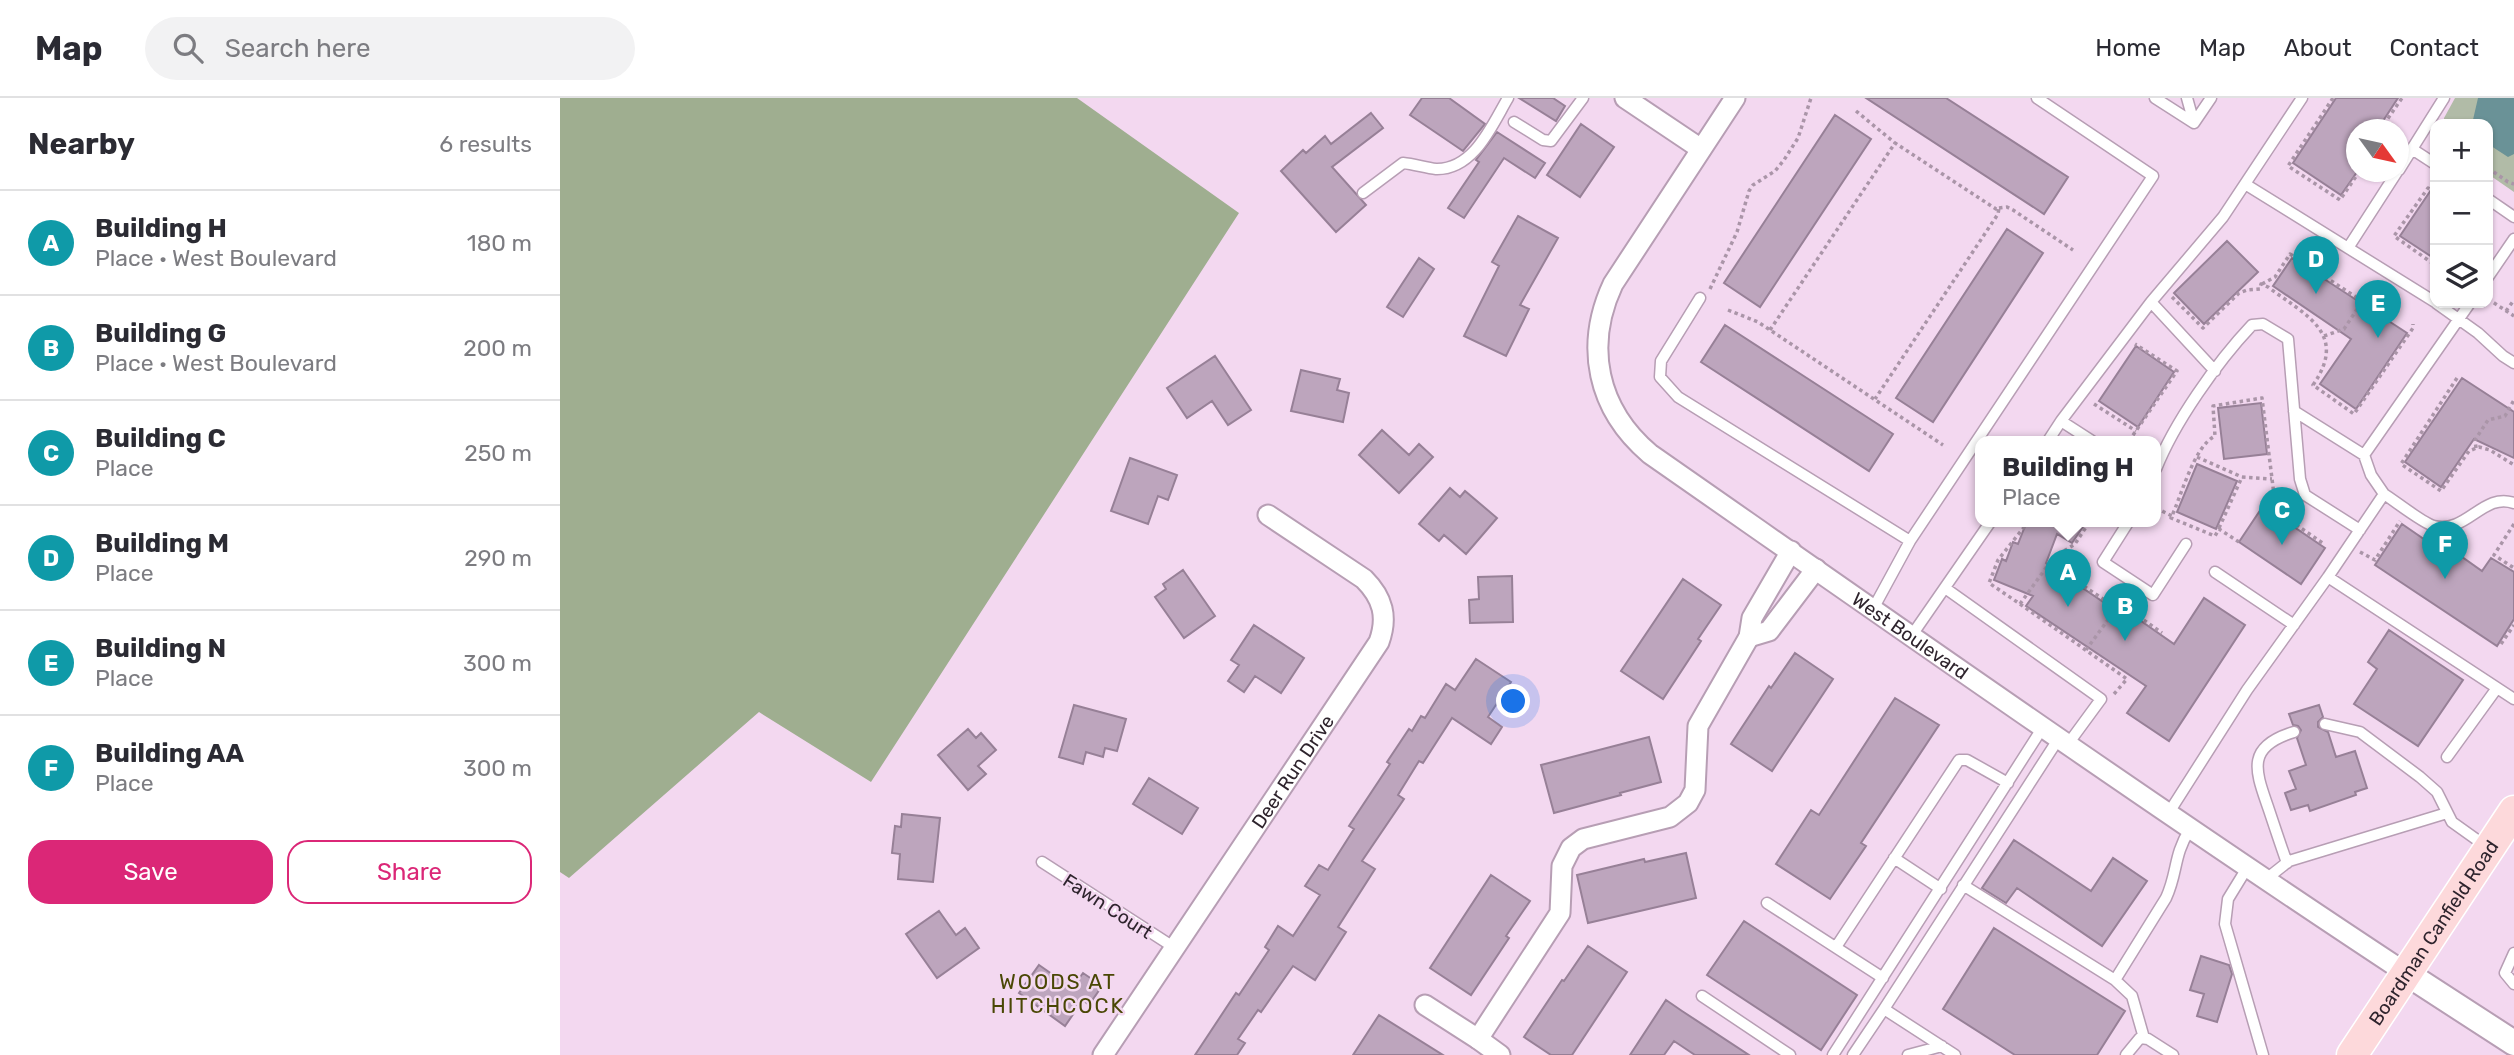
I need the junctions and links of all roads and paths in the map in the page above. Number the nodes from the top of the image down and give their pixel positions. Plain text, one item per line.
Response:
1 (1508, 98) edge
2 (1583, 98) edge
3 (1625, 98) edge
4 (1735, 98) edge
5 (1811, 98) edge
6 (2037, 98) edge
7 (2155, 98) edge
8 (2187, 98) edge
9 (2211, 98) edge
10 (2302, 98) edge
11 (2333, 98) edge
12 (2402, 98) edge
13 (2444, 98) edge
14 (1856, 111) dead end
15 (2388, 119) edge
16 (1514, 121) dead end
17 (2194, 123) junction
18 (1895, 143) junction
19 (1701, 149) junction
20 (2412, 149) junction
21 (2409, 154) edge
22 (2430, 161) edge
23 (2493, 171) edge
24 (2352, 182) edge
25 (2391, 182) edge
26 (2245, 184) junction
27 (2514, 184) edge
28 (2430, 189) edge
29 (1363, 193) dead end
30 (2493, 202) edge
31 (1999, 208) junction
32 (2514, 217) edge
33 (2514, 239) edge
34 (2348, 248) junction
35 (2073, 250) dead end
36 (2430, 261) edge
37 (2493, 270) edge
38 (2261, 285) dead end
39 (2367, 294) dead end
40 (1704, 296) joint
41 (2430, 299) edge
42 (2514, 300) edge
43 (2151, 302) junction
44 (2362, 302) junction
45 (2493, 302) edge
46 (2443, 308) edge
47 (2467, 308) edge
48 (1728, 310) dead end
49 (2506, 311) junction
50 (2514, 316) edge
51 (2459, 319) junction
52 (1770, 330) junction
53 (2125, 336) junction
54 (2324, 336) dead end
55 (2514, 362) edge
56 (2215, 371) junction
57 (2458, 378) dead end
58 (2081, 395) junction
59 (1875, 399) junction
60 (2514, 400) edge
61 (2294, 411) junction
62 (2061, 421) junction
63 (2136, 431) junction
64 (1980, 436) edge
65 (2051, 436) edge
66 (2084, 436) edge
67 (2132, 436) edge
68 (1975, 443) edge
69 (1943, 445) dead end
70 (2476, 448) junction
71 (2161, 455) edge
72 (2364, 455) junction
73 (2197, 457) junction
74 (2514, 465) edge
75 (2242, 477) junction
76 (2272, 479) junction
77 (2384, 494) junction
78 (2514, 503) edge
79 (2161, 511) edge
80 (1268, 515) dead end
81 (2172, 516) junction
82 (2514, 524) edge
83 (2410, 526) dead end
84 (1987, 527) edge
85 (2024, 527) edge
86 (2086, 527) edge
87 (2125, 527) edge
88 (2219, 529) junction
89 (2360, 530) junction
90 (1910, 541) junction
91 (2239, 542) dead end
92 (2186, 544) dead end
93 (2324, 544) dead end
94 (2349, 546) junction
95 (1791, 551) junction
96 (2049, 563) junction
97 (2514, 568) edge
98 (1816, 569) junction
99 (2216, 572) dead end
100 (2328, 577) junction
101 (2135, 583) junction
102 (1945, 588) junction
103 (2120, 603) junction
104 (2020, 604) junction
105 (1873, 609) junction
106 (2294, 625) junction
107 (2514, 625) edge
108 (2162, 632) dead end
109 (1912, 635) junction
110 (1749, 637) junction
111 (2501, 644) dead end
112 (2087, 650) junction
113 (2497, 688) junction
114 (2101, 699) junction
115 (2514, 699) edge
116 (2325, 724) dead end
117 (2294, 732) dead end
118 (2057, 737) junction
119 (2447, 757) dead end
120 (2008, 783) junction
121 (2514, 811) edge
122 (2448, 813) junction
123 (2168, 814) junction
124 (2190, 829) junction
125 (2489, 848) junction
126 (1894, 858) junction
127 (1042, 862) dead end
128 (2287, 863) junction
129 (2247, 868) junction
130 (2264, 881) junction
131 (1963, 886) junction
132 (1941, 889) junction
133 (1767, 903) dead end
134 (1836, 947) junction
135 (1175, 948) junction
136 (2514, 953) edge
137 (2406, 974) junction
138 (1883, 978) junction
139 (2115, 980) junction
140 (2514, 984) edge
141 (1702, 996) dead end
142 (1425, 1005) dead end
143 (1884, 1009) junction
144 (2144, 1038) junction
145 (1478, 1039) junction
146 (2514, 1043) edge
147 (1942, 1046) junction
148 (2361, 1051) edge
149 (1103, 1055) edge
150 (1500, 1055) edge
151 (1790, 1055) edge
152 (1833, 1055) edge
153 (1853, 1055) edge
154 (1908, 1055) edge
155 (1955, 1055) edge
156 (2126, 1055) edge
157 (2173, 1055) edge
158 (2263, 1055) edge

1 - 29 lane
2 - 16 lane
3 - 19 street
4 - 19 street, West Boulevard
5 - 40 path
6 - 64 lane
7 - 17 lane
8 - 17 lane
9 - 17 lane
10 - 26 lane
11 - 24 path
12 - 15 path
13 - 20 lane
14 - 18 path
18 - 31 path
18 - 52 path
19 - 95 street, West Boulevard
20 - 21 lane
20 - 22 lane
23 - 27 path
25 - 34 lane
26 - 34 lane
26 - 43 lane
28 - 36 path
30 - 32 lane
31 - 35 path
31 - 59 path
33 - 37 lane
34 - 41 lane
38 - 44 path
39 - 44 path
40 - 90 lane
42 - 49 path
43 - 53 lane
43 - 56 lane
44 - 54 path
45 - 49 path
46 - 51 lane
47 - 51 lane
48 - 52 path
49 - 50 path
51 - 55 lane
51 - 72 lane
52 - 59 path
53 - 58 lane
53 - 63 path
56 - 61 lane
56 - 71 lane
57 - 70 path
58 - 62 lane
58 - 63 path
59 - 69 path
60 - 70 path
61 - 72 lane
61 - 89 lane
62 - 65 lane
62 - 66 lane
63 - 67 path
68 - 90 lane
70 - 74 path
72 - 77 lane
73 - 75 path
73 - 76 path
73 - 81 path
75 - 76 path
75 - 88 path
76 - 93 path
77 - 78 lane
77 - 89 lane
79 - 81 path
80 - 135 street, Deer Run Drive
81 - 88 path
82 - 97 path
83 - 94 path
84 - 102 lane
85 - 104 path
86 - 96 path
87 - 101 lane
88 - 91 path
89 - 94 lane
90 - 105 lane
92 - 101 lane
94 - 100 lane
95 - 98 street, West Boulevard
95 - 110 street
96 - 103 path
96 - 104 path
98 - 105 street, West Boulevard
98 - 110 street
99 - 106 lane
100 - 106 lane
100 - 113 lane
101 - 103 path
102 - 109 lane
102 - 114 lane
103 - 108 path
103 - 112 path
104 - 112 path
105 - 109 street, West Boulevard
106 - 123 lane
107 - 111 path
109 - 118 street, West Boulevard
110 - 145 street
112 - 114 path
113 - 115 lane
113 - 119 lane
114 - 118 lane
116 - 122 lane
117 - 128 lane
118 - 120 lane
118 - 123 street, West Boulevard
118 - 131 lane
120 - 126 lane
120 - 132 lane
121 - 125 main road, Boardman Canfield Road
122 - 125 lane
122 - 128 lane
123 - 124 street, West Boulevard
124 - 129 street, West Boulevard
124 - 139 lane
125 - 137 main road, Boardman Canfield Road
126 - 132 lane
126 - 134 lane
127 - 135 lane, Fawn Court
128 - 130 lane
129 - 130 street, West Boulevard
129 - 158 lane
130 - 137 street, West Boulevard
131 - 139 lane
131 - 143 lane
132 - 138 lane
133 - 134 lane
134 - 138 lane
135 - 149 street, Deer Run Drive
136 - 140 lane
137 - 146 street, West Boulevard
137 - 148 main road, Boardman Canfield Road
138 - 152 lane
139 - 144 lane
141 - 151 lane
142 - 145 street
143 - 147 lane
143 - 153 lane
144 - 156 lane
144 - 157 lane
145 - 150 street
147 - 154 lane
147 - 155 lane

